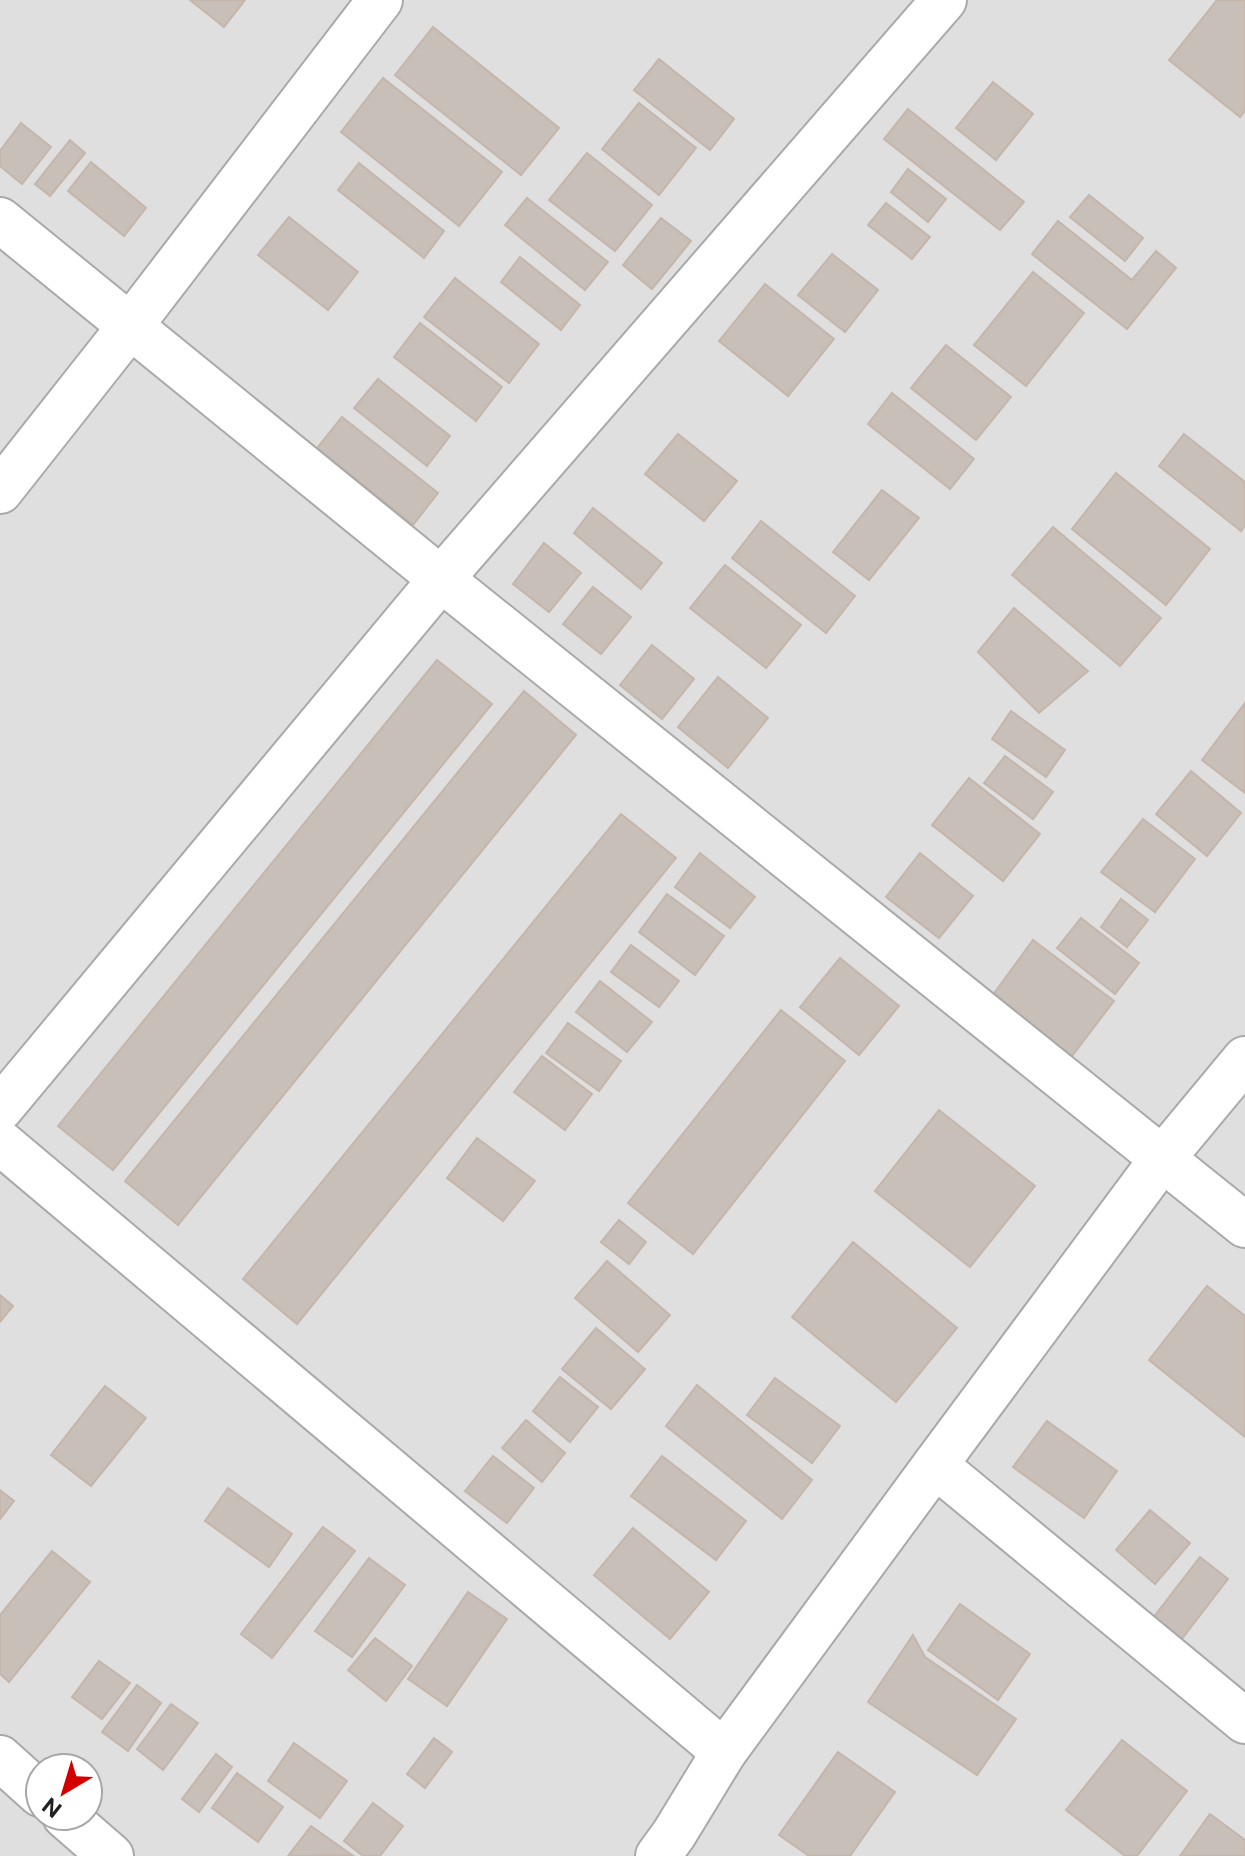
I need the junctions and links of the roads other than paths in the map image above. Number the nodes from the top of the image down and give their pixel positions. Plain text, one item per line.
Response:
1 (380, 0) edge
2 (944, 0) edge
3 (0, 220) edge
4 (131, 325) junction
5 (0, 491) edge
6 (441, 579) junction
7 (1245, 1059) edge
8 (0, 1109) edge
9 (0, 1142) edge
10 (1162, 1159) junction
11 (1245, 1225) edge
12 (935, 1465) junction
13 (1245, 1721) edge
14 (724, 1752) junction
15 (0, 1758) edge
16 (24, 1780) edge
17 (83, 1832) edge
18 (678, 1849) edge
19 (111, 1856) edge

1 - 4 street
2 - 6 street
3 - 4 street
4 - 5 street
4 - 6 street
6 - 8 street
6 - 10 street
7 - 10 street
9 - 14 street
10 - 11 street
10 - 12 street
12 - 13 street
12 - 14 street
14 - 18 street
15 - 16 street
17 - 19 street

